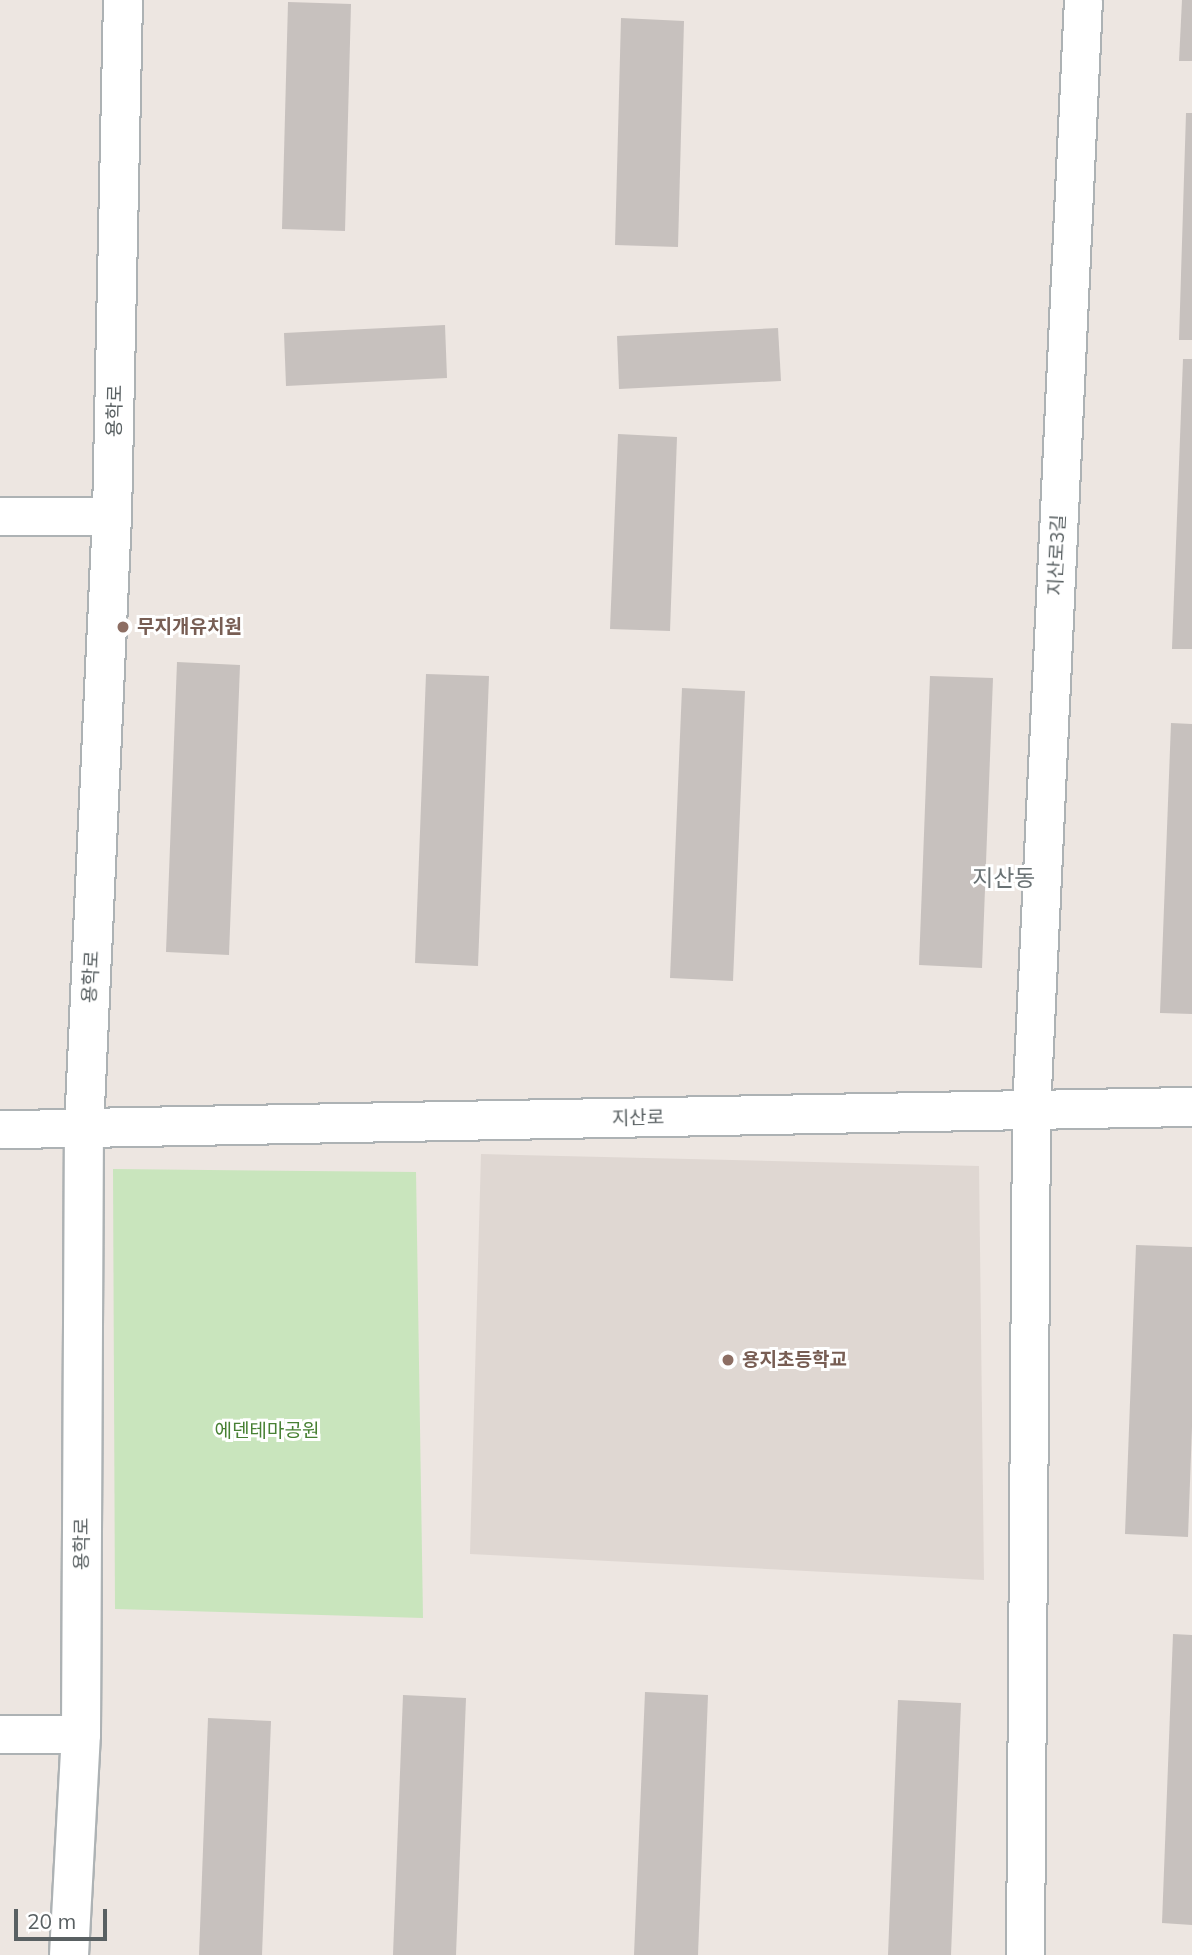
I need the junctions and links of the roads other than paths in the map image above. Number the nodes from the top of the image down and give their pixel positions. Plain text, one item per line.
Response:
1 (123, 0) edge
2 (1083, 0) edge
3 (0, 516) edge
4 (113, 516) junction
5 (1192, 1107) edge
6 (1031, 1110) junction
7 (83, 1128) junction
8 (0, 1129) edge
9 (0, 1734) edge
10 (81, 1734) junction
11 (69, 1955) edge
12 (1024, 1955) edge

1 - 4 street, 용학로
2 - 6 street, 지산로3길
3 - 4 street
4 - 7 street, 용학로
5 - 6 street, 지산로
6 - 7 street, 지산로
6 - 12 street, 지산로3길
7 - 8 street
7 - 10 street, 용학로
9 - 10 street
10 - 11 street, 용학로

